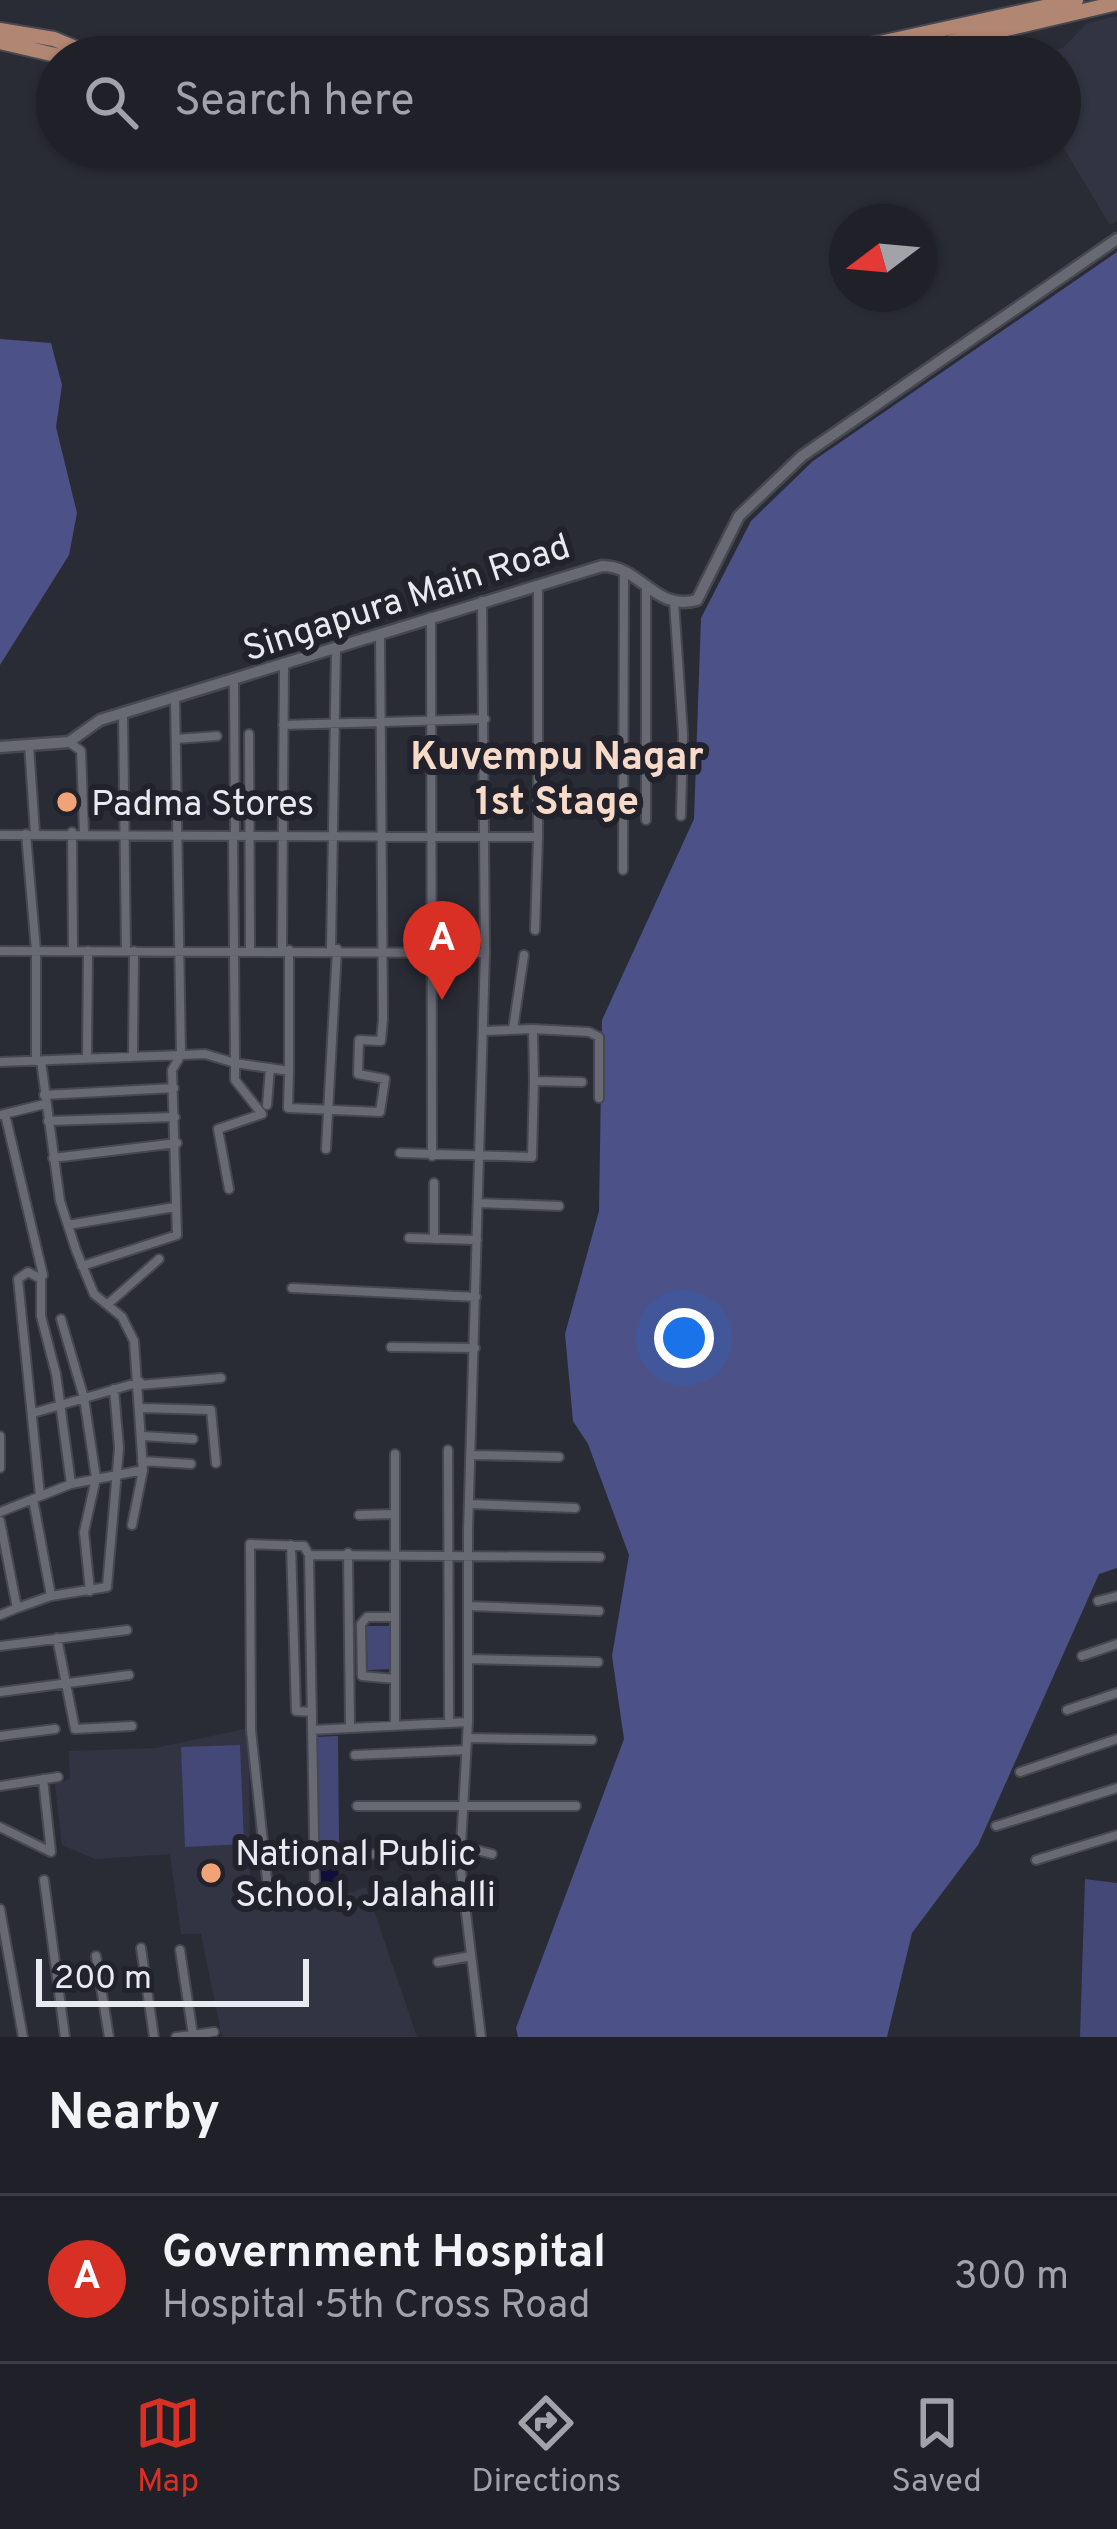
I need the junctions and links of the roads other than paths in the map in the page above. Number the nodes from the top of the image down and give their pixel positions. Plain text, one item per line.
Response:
1 (1012, 0) edge
2 (1075, 0) edge
3 (1117, 4) edge
4 (1004, 17) junction
5 (0, 30) edge
6 (914, 36) edge
7 (978, 36) edge
8 (36, 37) edge
9 (0, 42) edge
10 (36, 50) edge
11 (1117, 239) edge
12 (624, 569) junction
13 (538, 582) junction
14 (646, 586) junction
15 (482, 600) junction
16 (674, 602) junction
17 (430, 617) junction
18 (380, 634) junction
19 (336, 648) junction
20 (284, 665) junction
21 (234, 682) junction
22 (175, 699) junction
23 (123, 713) junction
24 (485, 718) junction
25 (432, 721) junction
26 (334, 722) junction
27 (381, 722) junction
28 (284, 724) junction
29 (249, 734) dead end
30 (217, 736) dead end
31 (176, 739) junction
32 (69, 742) junction
33 (29, 745) junction
34 (0, 747) edge
35 (681, 816) dead end
36 (646, 820) dead end
37 (72, 832) junction
38 (84, 832) junction
39 (126, 832) junction
40 (30, 834) junction
41 (180, 834) junction
42 (283, 834) junction
43 (0, 835) edge
44 (250, 835) junction
45 (333, 835) junction
46 (234, 836) junction
47 (383, 837) junction
48 (538, 837) junction
49 (434, 838) junction
50 (486, 840) junction
51 (623, 870) dead end
52 (536, 930) dead end
53 (73, 950) junction
54 (232, 950) junction
55 (250, 950) junction
56 (286, 950) junction
57 (334, 950) junction
58 (380, 950) junction
59 (434, 950) junction
60 (0, 951) edge
61 (36, 951) junction
62 (88, 951) junction
63 (130, 951) junction
64 (184, 952) junction
65 (485, 953) junction
66 (524, 955) dead end
67 (513, 1029) junction
68 (533, 1029) junction
69 (484, 1030) junction
70 (133, 1055) junction
71 (181, 1055) junction
72 (87, 1058) junction
73 (39, 1061) junction
74 (0, 1062) edge
75 (235, 1063) junction
76 (270, 1068) junction
77 (289, 1071) junction
78 (534, 1081) junction
79 (583, 1082) dead end
80 (173, 1088) junction
81 (599, 1098) dead end
82 (45, 1099) junction
83 (267, 1105) dead end
84 (330, 1113) junction
85 (3, 1115) edge
86 (176, 1117) junction
87 (48, 1121) junction
88 (177, 1143) junction
89 (326, 1149) dead end
90 (400, 1154) dead end
91 (433, 1156) junction
92 (481, 1156) junction
93 (53, 1158) junction
94 (434, 1183) dead end
95 (229, 1189) dead end
96 (479, 1203) junction
97 (559, 1206) dead end
98 (175, 1208) junction
99 (68, 1226) junction
100 (410, 1238) dead end
101 (434, 1239) junction
102 (477, 1240) junction
103 (159, 1259) dead end
104 (82, 1266) junction
105 (43, 1275) dead end
106 (292, 1288) dead end
107 (476, 1297) junction
108 (108, 1304) junction
109 (61, 1319) dead end
110 (391, 1347) dead end
111 (475, 1348) junction
112 (221, 1378) dead end
113 (140, 1383) junction
114 (114, 1389) junction
115 (84, 1398) junction
116 (60, 1408) junction
117 (142, 1408) junction
118 (33, 1413) junction
119 (0, 1436) edge
120 (142, 1436) junction
121 (193, 1439) dead end
122 (448, 1450) dead end
123 (394, 1454) dead end
124 (472, 1455) junction
125 (560, 1457) dead end
126 (216, 1463) dead end
127 (191, 1464) dead end
128 (142, 1465) junction
129 (0, 1468) edge
130 (117, 1473) junction
131 (96, 1478) junction
132 (71, 1484) junction
133 (36, 1497) junction
134 (469, 1504) junction
135 (575, 1508) dead end
136 (0, 1511) edge
137 (394, 1514) junction
138 (359, 1515) dead end
139 (0, 1521) edge
140 (132, 1525) dead end
141 (291, 1545) junction
142 (348, 1553) junction
143 (394, 1554) junction
144 (309, 1555) junction
145 (448, 1555) junction
146 (468, 1555) junction
147 (600, 1557) dead end
148 (91, 1591) junction
149 (51, 1596) junction
150 (1117, 1596) edge
151 (1098, 1601) dead end
152 (468, 1606) junction
153 (17, 1608) junction
154 (598, 1611) dead end
155 (0, 1615) edge
156 (394, 1617) junction
157 (127, 1630) dead end
158 (57, 1638) junction
159 (1117, 1644) edge
160 (0, 1646) edge
161 (1082, 1656) dead end
162 (468, 1659) junction
163 (598, 1662) dead end
164 (129, 1675) dead end
165 (395, 1679) junction
166 (69, 1683) junction
167 (0, 1692) edge
168 (1117, 1693) edge
169 (1067, 1710) dead end
170 (312, 1712) junction
171 (468, 1722) junction
172 (448, 1723) junction
173 (395, 1725) junction
174 (132, 1726) dead end
175 (350, 1726) junction
176 (56, 1729) dead end
177 (312, 1730) junction
178 (0, 1736) edge
179 (467, 1738) junction
180 (1117, 1739) edge
181 (592, 1740) dead end
182 (466, 1750) junction
183 (356, 1755) dead end
184 (1020, 1772) dead end
185 (58, 1777) dead end
186 (43, 1779) junction
187 (0, 1786) edge
188 (1117, 1788) edge
189 (463, 1802) junction
190 (357, 1806) dead end
191 (576, 1806) dead end
192 (996, 1826) dead end
193 (0, 1827) edge
194 (1117, 1835) edge
195 (460, 1848) junction
196 (493, 1854) dead end
197 (353, 1856) dead end
198 (1036, 1860) dead end
199 (44, 1880) dead end
200 (0, 1909) edge
201 (142, 1948) dead end
202 (180, 1950) dead end
203 (95, 1956) dead end
204 (471, 1956) junction
205 (438, 1962) dead end
206 (214, 2032) dead end
207 (193, 2035) edge
208 (23, 2037) edge
209 (65, 2037) edge
210 (109, 2037) edge
211 (154, 2037) edge
212 (176, 2037) edge
213 (481, 2037) edge

1 - 4 street
2 - 4 main road
3 - 7 main road
4 - 6 main road
5 - 8 main road
9 - 10 main road
11 - 16 street
12 - 13 street, Singapura Main Road
12 - 14 street, Singapura Main Road
12 - 51 street
13 - 15 street, Singapura Main Road
13 - 48 street
14 - 16 street, Singapura Main Road
14 - 36 street
15 - 17 street, Singapura Main Road
15 - 24 street
16 - 35 street
17 - 18 street, Singapura Main Road
17 - 25 street
18 - 19 street, Singapura Main Road
18 - 27 street
19 - 20 street, Singapura Main Road
19 - 26 street
20 - 21 street, Singapura Main Road
20 - 28 street
21 - 22 street, Singapura Main Road
21 - 46 street
22 - 23 street, Singapura Main Road
22 - 31 street
23 - 32 street, Singapura Main Road
23 - 39 street
24 - 25 street
24 - 50 street
25 - 27 street
25 - 49 street
26 - 27 street
26 - 28 street
26 - 45 street
27 - 47 street
28 - 42 street
29 - 44 street
30 - 31 street
31 - 41 street
32 - 33 street, Singapura Main Road
32 - 38 street
33 - 34 street, Singapura Main Road
33 - 40 street
37 - 38 street
37 - 40 street
37 - 53 street
38 - 39 street
39 - 41 street
39 - 63 street
40 - 43 street
40 - 61 street
41 - 46 street
41 - 64 street
42 - 44 street
42 - 45 street
42 - 56 street
44 - 46 street
44 - 55 street
45 - 47 street
45 - 57 street
46 - 54 street
47 - 49 street
47 - 58 street
48 - 50 street
48 - 52 street
49 - 50 street
49 - 59 street
50 - 65 street
53 - 61 street
53 - 62 street
54 - 55 street
54 - 64 street
54 - 75 street
55 - 56 street
56 - 57 street
56 - 77 street
57 - 58 street
57 - 84 street
58 - 59 street
58 - 84 street
59 - 65 street
59 - 91 street
60 - 61 street
61 - 73 street
62 - 63 street
62 - 72 street
63 - 64 street
63 - 70 street
64 - 71 street
65 - 69 street
66 - 67 street
67 - 68 street
67 - 69 street
68 - 78 street
68 - 81 street
69 - 92 street
70 - 71 street
70 - 72 street
71 - 75 street
71 - 80 street
72 - 73 street
73 - 74 street
73 - 82 street
75 - 76 street
75 - 95 street
76 - 77 street
76 - 83 street
77 - 84 street
78 - 79 street
78 - 92 street
80 - 82 street
80 - 86 street
82 - 85 street
82 - 87 street
84 - 89 street
85 - 105 street
86 - 87 street
86 - 88 street
87 - 93 street
88 - 93 street
88 - 98 street
90 - 91 street
91 - 92 street
92 - 96 street
93 - 99 street
94 - 101 street
96 - 97 street
96 - 102 street
98 - 99 street
98 - 104 street
99 - 104 street
100 - 101 street
101 - 102 street
102 - 107 street
103 - 108 street
104 - 108 street
106 - 107 street
107 - 111 street
108 - 113 street
109 - 115 street
110 - 111 street
111 - 124 street
112 - 113 street
113 - 114 street
113 - 117 street
114 - 115 street
114 - 130 street
115 - 116 street
115 - 131 street
116 - 118 street
116 - 118 street
116 - 132 street
117 - 120 street
117 - 126 street
118 - 133 street
119 - 129 street
120 - 121 street
120 - 128 street
122 - 145 street
123 - 137 street
124 - 125 street
124 - 134 street
127 - 128 street
128 - 130 street
128 - 140 street
130 - 131 street
130 - 148 street
131 - 132 street
131 - 148 street
132 - 133 street
133 - 136 street
133 - 149 street
134 - 135 street
134 - 146 street
137 - 138 street
137 - 143 street
139 - 153 street
141 - 144 street
141 - 170 street
141 - 177 street
142 - 143 street
142 - 144 street
142 - 175 street
143 - 145 street
143 - 156 street
144 - 170 street
145 - 146 street
145 - 172 street
146 - 147 street
146 - 152 street
148 - 149 street
149 - 153 street
150 - 151 street
152 - 154 street
152 - 162 street
153 - 155 street
156 - 165 street
156 - 165 street
157 - 158 street
158 - 160 street
158 - 166 street
159 - 161 street
162 - 163 street
162 - 171 street
164 - 166 street
165 - 173 street
166 - 167 street
166 - 174 street
168 - 169 street
170 - 177 street
171 - 172 street
171 - 179 street
172 - 173 street
173 - 175 street
175 - 177 street
176 - 178 street
179 - 181 street
179 - 182 street
180 - 184 street
182 - 183 street
182 - 189 street
185 - 186 street
186 - 187 street
186 - 193 street
188 - 192 street
189 - 190 street
189 - 191 street
189 - 195 street
194 - 198 street
195 - 196 street
195 - 197 street
195 - 204 street
199 - 209 street
200 - 208 street
201 - 211 street
202 - 207 street
203 - 210 street
204 - 205 street
204 - 213 street
206 - 207 street
207 - 212 street

